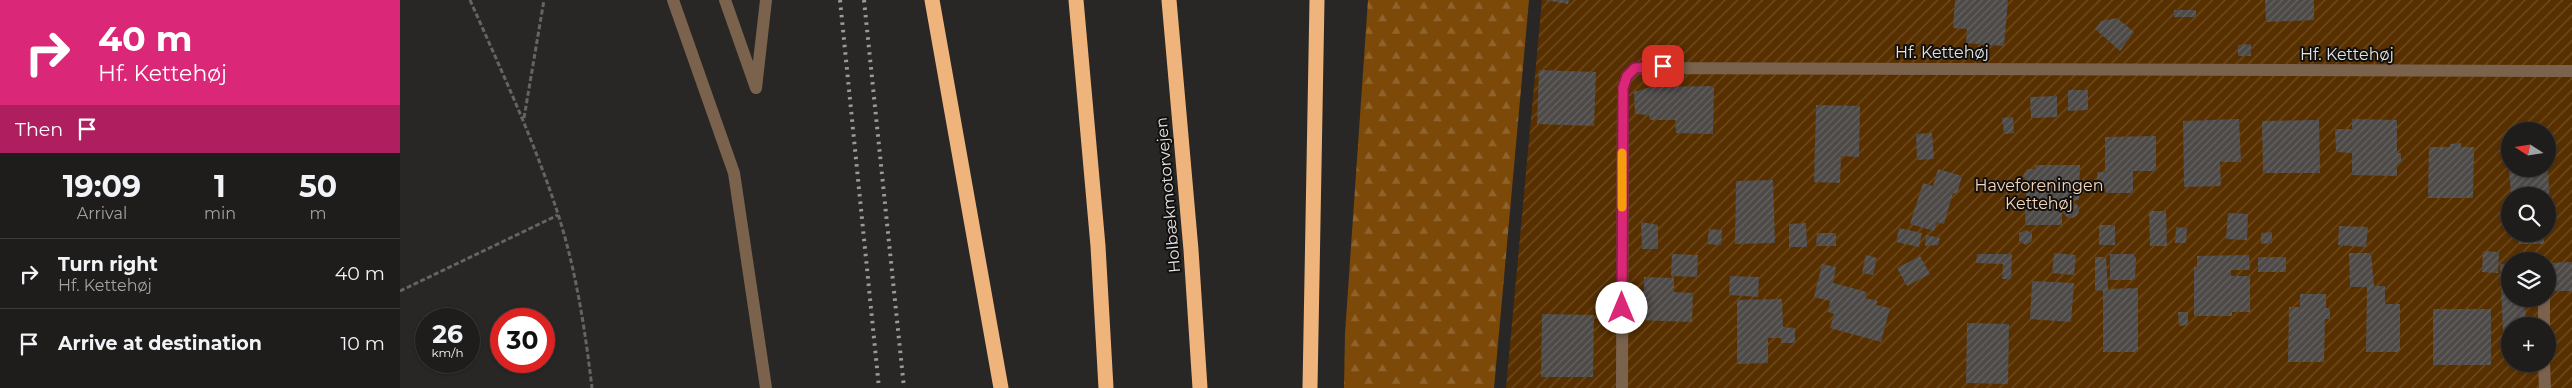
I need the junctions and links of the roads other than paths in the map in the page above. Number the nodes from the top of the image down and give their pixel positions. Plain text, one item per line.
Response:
1 (673, 0) edge
2 (724, 0) edge
3 (766, 0) edge
4 (932, 0) edge
5 (1076, 0) edge
6 (1169, 0) edge
7 (1318, 0) edge
8 (2572, 71) edge
9 (2544, 372) edge
10 (766, 388) edge
11 (1001, 388) edge
12 (1106, 388) edge
13 (1200, 388) edge
14 (1310, 388) edge
15 (1622, 388) edge
16 (2545, 388) edge

1 - 10 street
2 - 3 street
4 - 11 highway
5 - 12 highway
6 - 13 highway, Holbækmotorvejen
7 - 14 highway
8 - 15 street, Hf. Kettehøj
9 - 16 street

